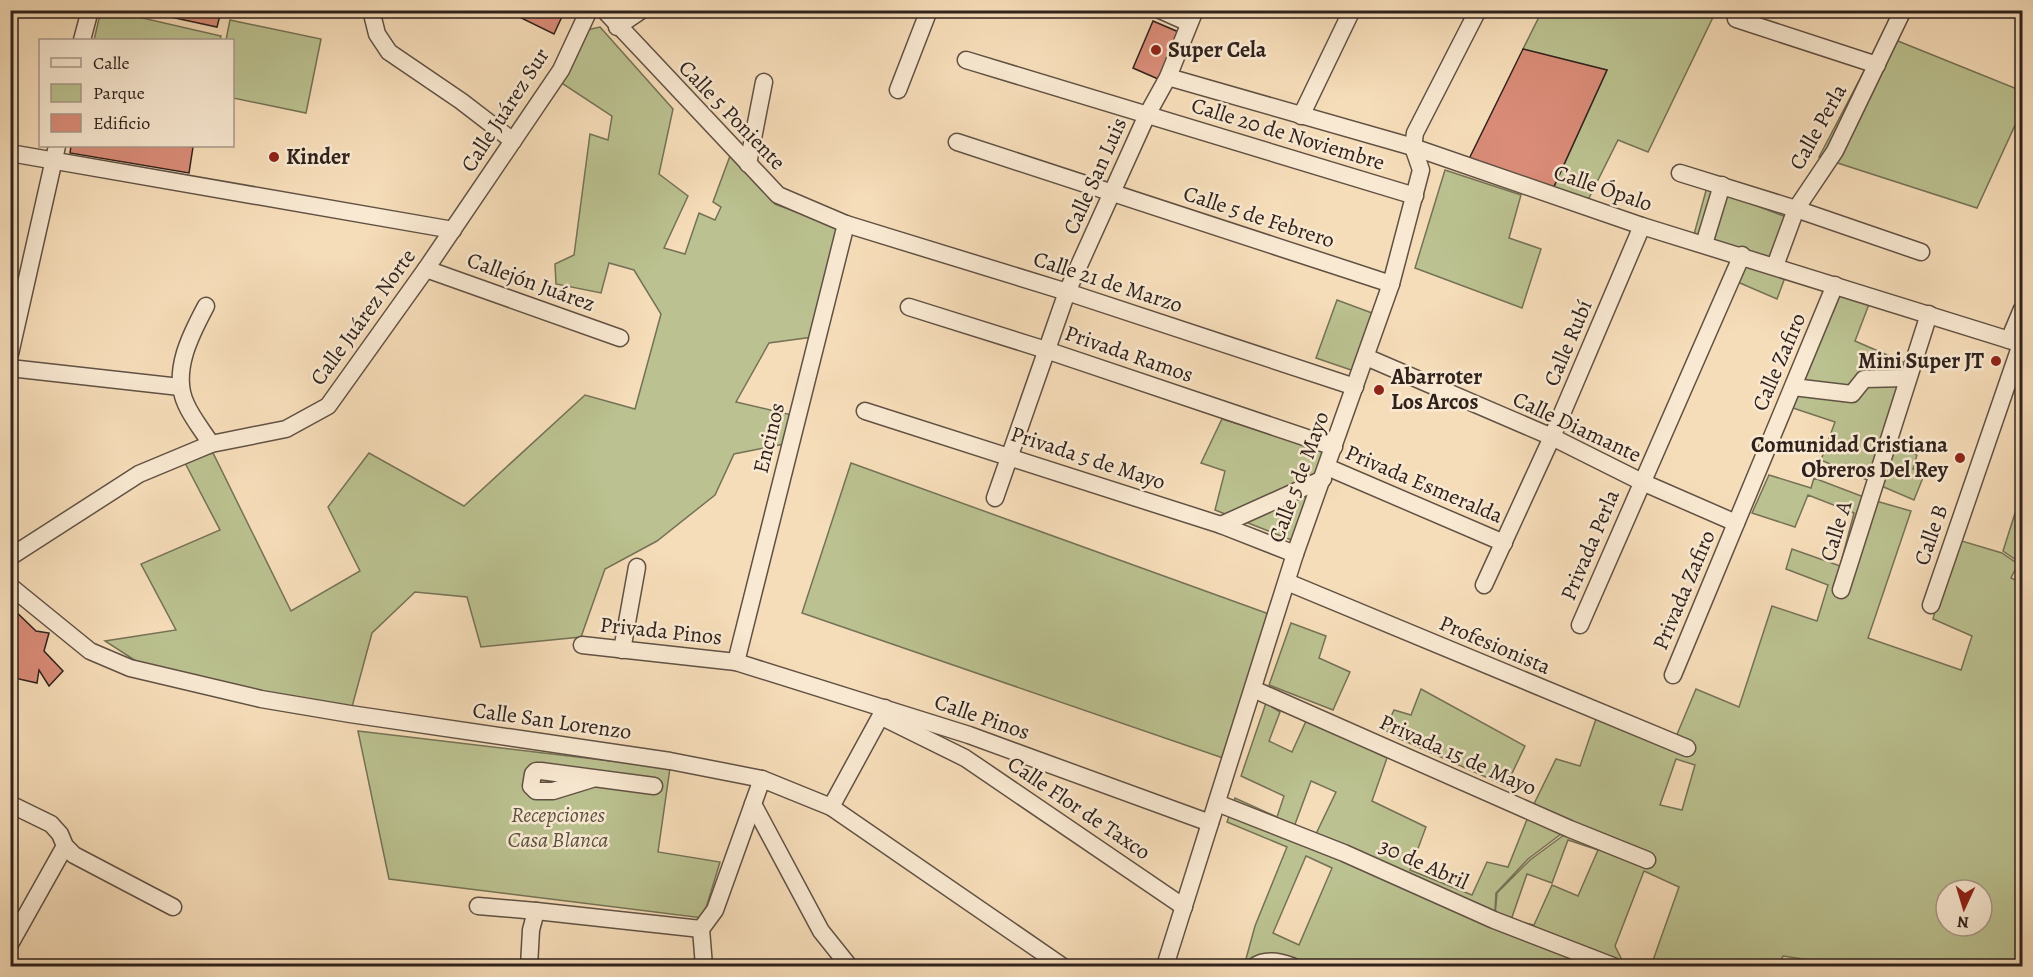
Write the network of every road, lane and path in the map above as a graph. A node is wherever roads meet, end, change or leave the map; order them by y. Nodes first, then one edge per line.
1 (90, 10) edge
2 (371, 10) edge
3 (589, 10) edge
4 (604, 10) edge
5 (642, 10) edge
6 (929, 10) edge
7 (1160, 10) edge
8 (1352, 10) edge
9 (1478, 10) edge
10 (1903, 10) edge
11 (1192, 17) edge
12 (1736, 19) dead end
13 (617, 27) junction
14 (82, 39) edge
15 (966, 60) dead end
16 (1877, 65) junction
17 (1168, 77) junction
18 (764, 82) dead end
19 (898, 90) dead end
20 (1147, 116) junction
21 (1301, 116) junction
22 (513, 141) junction
23 (957, 142) dead end
24 (1413, 147) junction
25 (10, 153) edge
26 (56, 153) edge
27 (748, 164) junction
28 (1680, 173) dead end
29 (1722, 186) junction
30 (1112, 192) junction
31 (1415, 196) junction
32 (1796, 209) junction
33 (846, 224) junction
34 (1642, 226) junction
35 (453, 230) junction
36 (1704, 244) junction
37 (1921, 252) dead end
38 (1742, 255) junction
39 (1775, 266) junction
40 (426, 269) junction
41 (1391, 284) junction
42 (1835, 285) junction
43 (1067, 292) junction
44 (206, 306) dead end
45 (909, 308) dead end
46 (2022, 309) edge
47 (1929, 315) junction
48 (620, 338) dead end
49 (2018, 343) edge
50 (1046, 350) junction
51 (10, 354) edge
52 (1366, 357) junction
53 (10, 368) edge
54 (1908, 378) junction
55 (180, 387) junction
56 (1355, 387) junction
57 (1793, 387) junction
58 (866, 411) dead end
59 (1552, 437) junction
60 (211, 444) junction
61 (1334, 447) junction
62 (1011, 456) junction
63 (1325, 473) junction
64 (1642, 482) junction
65 (995, 498) dead end
66 (1736, 523) junction
67 (1221, 525) junction
68 (1504, 543) junction
69 (1295, 554) junction
70 (10, 557) edge
71 (637, 567) dead end
72 (1287, 582) junction
73 (1484, 585) dead end
74 (10, 586) edge
75 (1841, 590) dead end
76 (1931, 605) dead end
77 (1580, 625) dead end
78 (582, 645) dead end
79 (622, 650) junction
80 (736, 662) junction
81 (1672, 675) dead end
82 (1253, 688) junction
83 (884, 713) junction
84 (1687, 748) dead end
85 (617, 753) junction
86 (592, 779) dead end
87 (762, 779) junction
88 (615, 782) junction
89 (654, 786) dead end
90 (1216, 803) junction
91 (10, 804) edge
92 (753, 804) junction
93 (831, 807) junction
94 (1210, 823) junction
95 (65, 846) junction
96 (1647, 860) dead end
97 (478, 906) dead end
98 (1184, 907) junction
99 (173, 908) dead end
100 (536, 911) junction
101 (701, 929) junction
102 (10, 944) edge
103 (529, 966) edge
104 (704, 966) edge
105 (849, 966) edge
106 (1062, 966) edge
107 (1165, 966) edge
108 (1255, 966) edge
109 (1292, 966) edge
110 (1614, 966) edge

1 - 14 street
2 - 22 street
3 - 22 street, Calle Juárez Sur
4 - 13 street, Calle 5 Poniente
5 - 13 street
6 - 19 street
7 - 11 street
8 - 21 street
9 - 24 street
10 - 16 street, Calle Perla
11 - 17 street, Calle San Luis
12 - 16 street
13 - 27 street, Calle 5 Poniente
15 - 20 street, Calle 20 de Noviembre
16 - 32 street, Calle Perla
17 - 20 street, Calle San Luis
17 - 21 street, Calle Ópalo
18 - 27 street
20 - 30 street, Calle San Luis
20 - 31 street, Calle 20 de Noviembre
21 - 24 street, Calle Ópalo
22 - 35 street, Calle Juárez Sur
23 - 30 street, Calle 5 de Febrero
24 - 31 street, Calle 5 de Mayo
24 - 34 street, Calle Ópalo
25 - 26 street
26 - 35 street
26 - 51 street
27 - 33 street, Calle 5 Poniente
28 - 29 street
29 - 32 street
29 - 36 street
30 - 41 street, Calle 5 de Febrero
30 - 43 street, Calle San Luis
31 - 41 street, Calle 5 de Mayo
32 - 37 street
32 - 39 street, Calle Perla
33 - 43 street, Calle 21 de Marzo
33 - 80 street, Encinos
34 - 36 street, Calle Ópalo
34 - 59 street, Calle Rubí
35 - 40 street, Calle Juárez Norte
36 - 38 street, Calle Ópalo
38 - 39 street, Calle Ópalo
38 - 64 street
39 - 42 street, Calle Ópalo
40 - 48 street, Callejón Juárez
40 - 60 street, Calle Juárez Norte
41 - 52 street, Calle 5 de Mayo
42 - 47 street, Calle Ópalo
42 - 57 street, Calle Zafiro
43 - 50 street, Calle San Luis
43 - 56 street, Calle 21 de Marzo
44 - 55 street
45 - 50 street, Privada Ramos
46 - 49 street, Calle B
47 - 49 street, Calle Ópalo
47 - 54 street, Calle A
49 - 76 street, Calle B
50 - 61 street, Privada Ramos
50 - 62 street, Calle San Luis
52 - 56 street, Calle 5 de Mayo
52 - 59 street, Calle Diamante
53 - 55 street
54 - 57 street
54 - 75 street, Calle A
55 - 60 street
56 - 61 street, Calle 5 de Mayo
57 - 66 street, Calle Zafiro
58 - 62 street, Privada 5 de Mayo
59 - 64 street, Calle Diamante
59 - 68 street, Calle Rubí
60 - 70 street, Calle Juárez Norte
61 - 63 street, Calle 5 de Mayo
62 - 65 street, Calle San Luis
62 - 67 street, Privada 5 de Mayo
63 - 67 street
63 - 68 street, Privada Esmeralda
63 - 69 street, Calle 5 de Mayo
64 - 66 street, Calle Diamante
64 - 77 street, Privada Perla
66 - 81 street, Privada Zafiro
67 - 69 street, Privada 5 de Mayo
68 - 73 street, Calle Rubí
69 - 72 street, Calle 5 de Mayo
71 - 79 street
72 - 82 street, Calle 5 de Mayo
72 - 84 street, Profesionista
74 - 85 street, Calle San Lorenzo
78 - 79 street, Privada Pinos
79 - 80 street, Privada Pinos
80 - 83 street, Calle Pinos
82 - 90 street, Calle 5 de Mayo
82 - 96 street, Privada 15 de Mayo
83 - 93 street
83 - 94 street, Calle Pinos
83 - 98 street, Calle Flor de Taxco
85 - 87 street, Calle San Lorenzo
85 - 88 street
86 - 88 street
87 - 92 street
87 - 93 street, Calle San Lorenzo
88 - 89 street
90 - 94 street, Calle 5 de Mayo
90 - 110 street, 30 de Abril
91 - 95 street
92 - 101 street
92 - 105 street
93 - 106 street, Calle San Lorenzo
94 - 98 street, Calle 5 de Mayo
95 - 99 street
95 - 102 street
97 - 100 street
98 - 107 street, Calle 5 de Mayo
100 - 101 street
100 - 103 street
101 - 104 street
108 - 109 street

